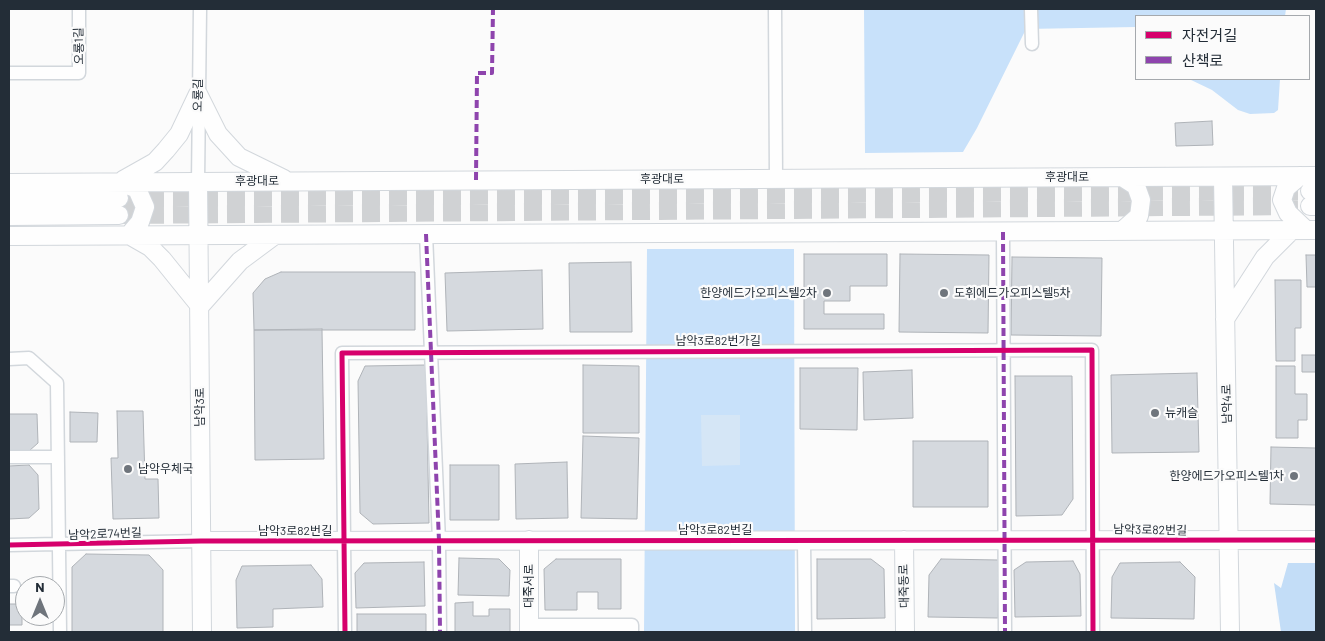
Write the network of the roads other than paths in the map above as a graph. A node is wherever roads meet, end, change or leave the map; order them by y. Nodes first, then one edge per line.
1 (79, 9) edge
2 (200, 9) edge
3 (775, 9) edge
4 (1031, 9) edge
5 (1032, 44) dead end
6 (9, 73) edge
7 (198, 94) junction
8 (1122, 177) junction
9 (1223, 177) junction
10 (776, 179) junction
11 (289, 181) junction
12 (198, 182) junction
13 (9, 183) edge
14 (1311, 191) edge
15 (120, 198) junction
16 (9, 199) edge
17 (9, 216) edge
18 (1304, 230) edge
19 (1122, 231) junction
20 (1224, 231) junction
21 (1002, 232) junction
22 (426, 234) junction
23 (129, 235) junction
24 (200, 235) junction
25 (275, 235) junction
26 (9, 236) edge
27 (200, 306) junction
28 (1225, 319) junction
29 (1002, 350) junction
30 (432, 352) junction
31 (9, 358) edge
32 (9, 457) edge
33 (58, 457) junction
34 (1004, 539) junction
35 (1093, 539) junction
36 (529, 540) junction
37 (804, 540) junction
38 (904, 540) junction
39 (1316, 540) edge
40 (201, 541) junction
41 (344, 541) junction
42 (439, 541) junction
43 (1229, 542) junction
44 (9, 545) edge
45 (59, 545) junction
46 (529, 629) edge
47 (60, 632) edge
48 (202, 632) edge
49 (345, 632) edge
50 (440, 632) edge
51 (632, 632) edge
52 (806, 632) edge
53 (905, 632) edge
54 (1005, 632) edge
55 (1094, 632) edge
56 (1230, 632) edge

1 - 6 street, 오룡1길
2 - 7 street, 오룡길
3 - 10 street
4 - 5 street
7 - 11 street
7 - 12 street, 오룡길
7 - 15 street
8 - 9 street, 후광대로
8 - 10 street, 후광대로
8 - 19 street
9 - 14 street, 후광대로
9 - 20 street, 남악4로
10 - 11 street, 후광대로
11 - 12 street, 후광대로
12 - 15 street, 후광대로
12 - 24 street, 남악3로
13 - 15 street, 후광대로
14 - 18 street
15 - 16 street, 후광대로
15 - 17 street, 후광대로
15 - 23 street
18 - 20 street
18 - 28 street
19 - 20 street
19 - 21 street
20 - 28 street, 남악4로
21 - 22 street
21 - 29 street
22 - 25 street
22 - 30 street
23 - 24 street
23 - 26 street
23 - 27 street
24 - 25 street
24 - 27 street, 남악3로
25 - 27 street
27 - 40 street, 남악3로
28 - 43 street, 남악4로
29 - 30 street, 남악3로82번가길
29 - 34 street
29 - 35 street, 남악3로82번가길
30 - 41 street, 남악3로82번가길
30 - 42 street
31 - 33 street
32 - 33 street
33 - 45 street
34 - 35 street, 남악3로82번길
34 - 38 street, 남악3로82번길
34 - 54 street
35 - 43 street, 남악3로82번길
35 - 55 street
36 - 37 street, 남악3로82번길
36 - 42 street, 남악3로82번길
36 - 46 street, 대죽서로
37 - 38 street, 남악3로82번길
37 - 52 street
38 - 53 street, 대죽동로
39 - 43 street, 남악3로82번길
40 - 41 street, 남악3로82번길
40 - 45 street, 남악2로74번길
40 - 48 street, 남악3로
41 - 42 street, 남악3로82번길
41 - 49 street
42 - 50 street
43 - 56 street, 남악4로
44 - 45 street, 남악2로74번길
45 - 47 street
46 - 51 street

